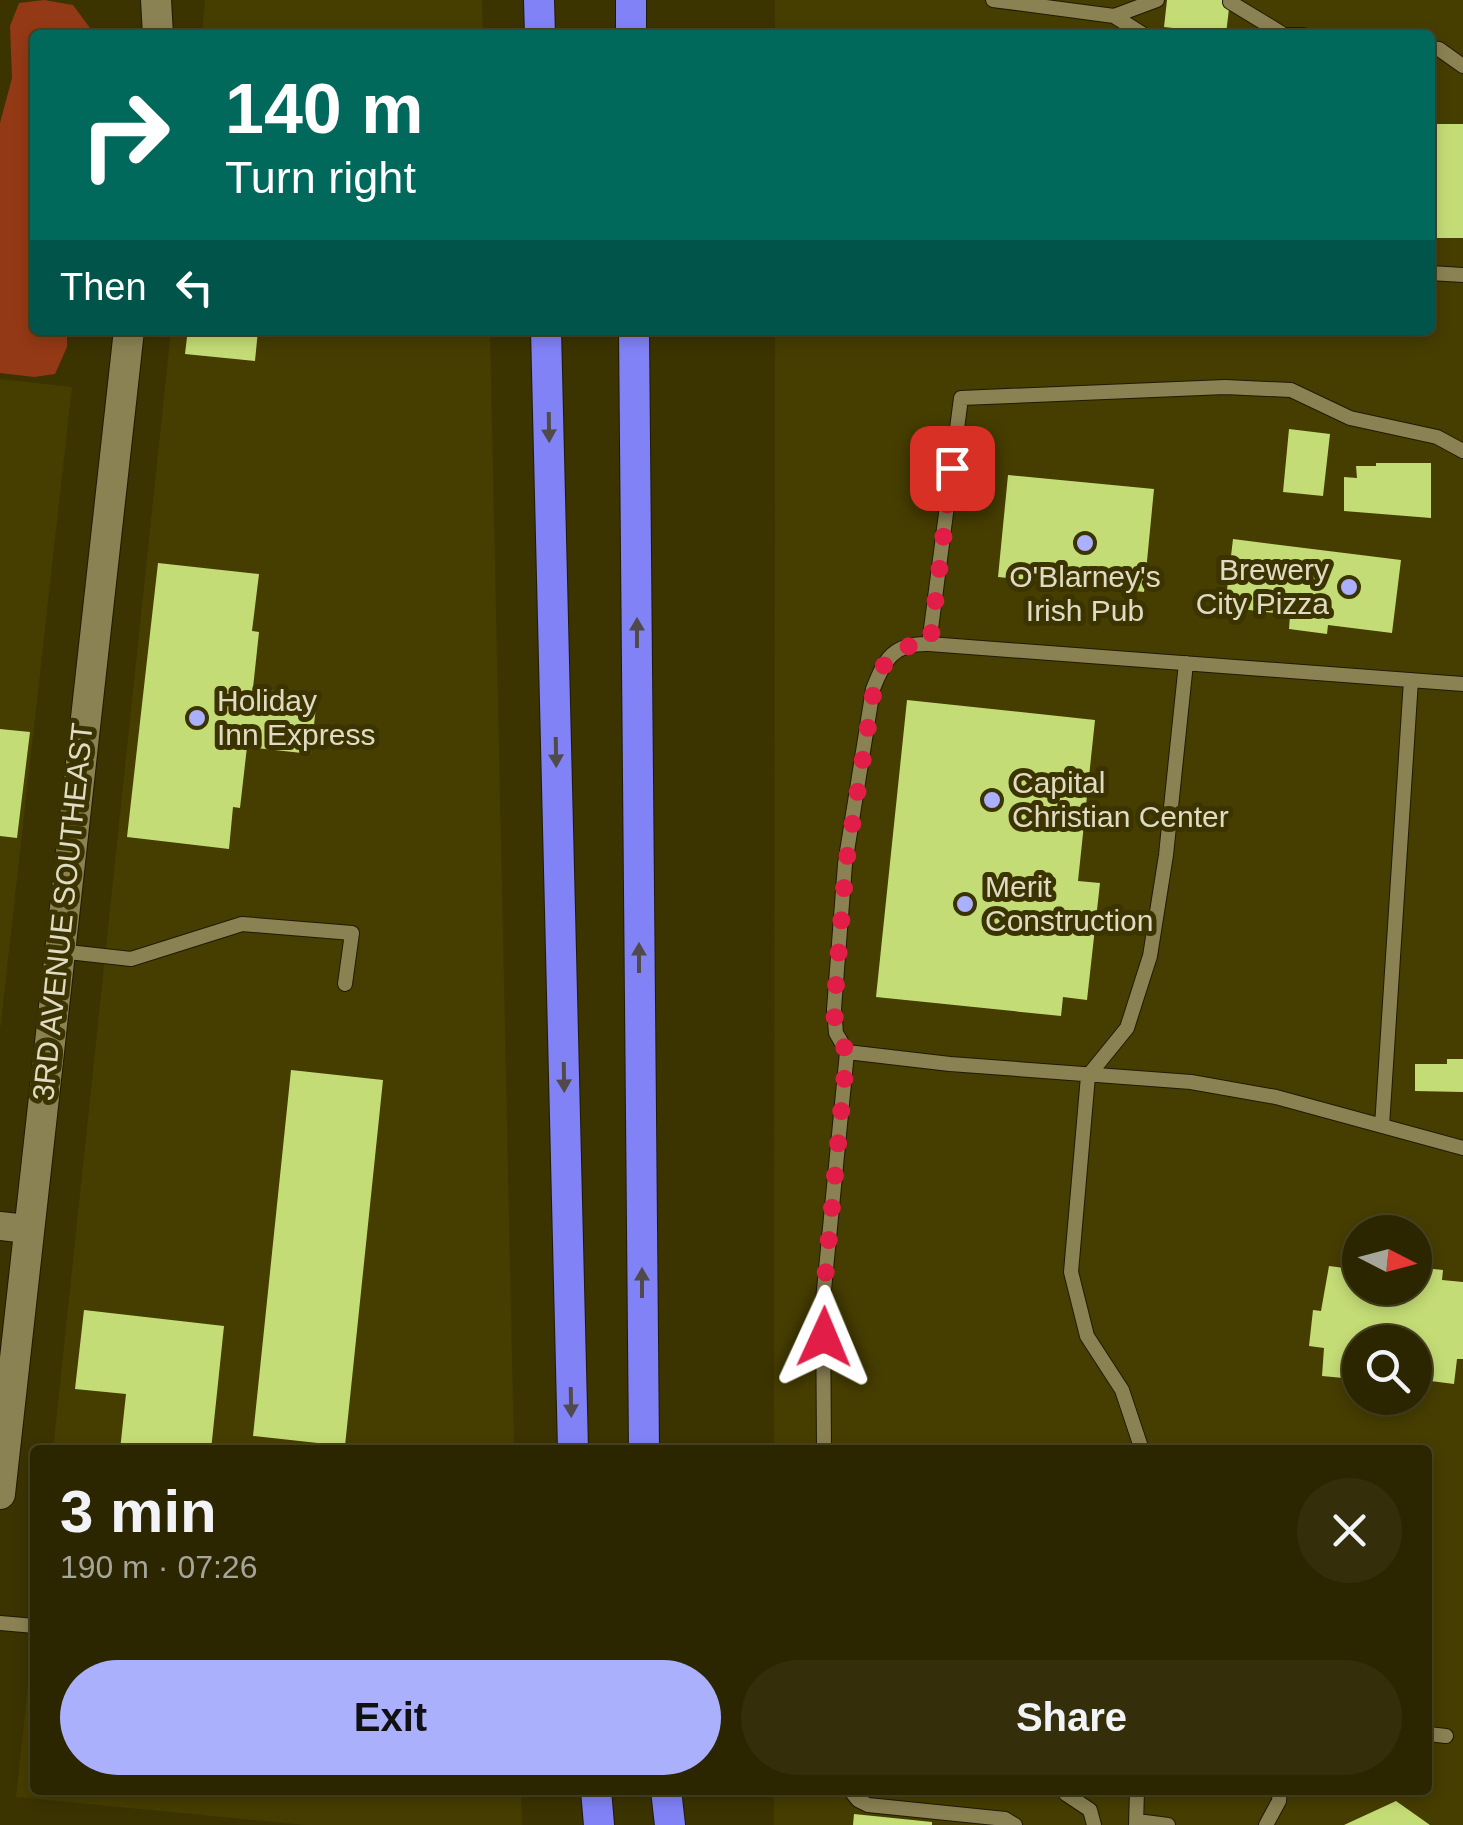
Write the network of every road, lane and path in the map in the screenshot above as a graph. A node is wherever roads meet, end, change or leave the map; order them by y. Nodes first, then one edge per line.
1 (156, 0) edge
2 (539, 0) edge
3 (631, 0) edge
4 (992, 0) edge
5 (1157, 0) edge
6 (1230, 2) edge
7 (1114, 16) junction
8 (158, 30) edge
9 (540, 30) edge
10 (631, 30) edge
11 (1136, 30) edge
12 (1271, 30) edge
13 (1435, 49) edge
14 (1463, 66) edge
15 (1435, 273) edge
16 (1463, 275) edge
17 (128, 335) edge
18 (546, 335) edge
19 (634, 335) edge
20 (1463, 451) edge
21 (930, 644) junction
22 (1186, 663) junction
23 (1411, 680) junction
24 (1463, 684) edge
25 (58, 950) junction
26 (345, 984) dead end
27 (847, 1052) junction
28 (1088, 1076) junction
29 (1382, 1126) junction
30 (1463, 1148) edge
31 (14, 1227) edge
32 (572, 1445) edge
33 (644, 1445) edge
34 (824, 1445) edge
35 (1140, 1445) edge
36 (0, 1494) edge
37 (0, 1623) edge
38 (30, 1626) edge
39 (1432, 1734) edge
40 (1446, 1736) dead end
41 (596, 1795) edge
42 (667, 1795) edge
43 (854, 1795) edge
44 (1068, 1795) edge
45 (1138, 1795) edge
46 (1280, 1795) edge
47 (1136, 1823) edge
48 (599, 1825) edge
49 (670, 1825) edge
50 (1014, 1825) edge
51 (1094, 1825) edge
52 (1168, 1825) edge
53 (1266, 1825) edge

1 - 8 street
2 - 9 highway
3 - 10 highway
4 - 7 lane
5 - 7 lane
6 - 12 lane
7 - 11 lane
13 - 14 lane
15 - 16 lane
17 - 25 street, 3RD AVENUE SOUTHEAST
18 -> 32 highway
33 -> 19 highway
20 - 21 lane
21 - 22 lane
21 - 27 lane
22 - 23 lane
22 - 28 lane
23 - 24 lane
23 - 29 lane
25 - 26 lane
25 - 31 street, 3RD AVENUE SOUTHEAST
27 - 28 lane
27 - 34 lane
28 - 29 lane
28 - 35 lane
29 - 30 lane
31 - 36 street, 3RD AVENUE SOUTHEAST
37 - 38 lane
39 - 40 lane
41 - 48 highway
42 - 49 highway
43 - 50 lane
44 - 51 lane
45 - 47 lane
46 - 53 lane
47 - 52 lane

